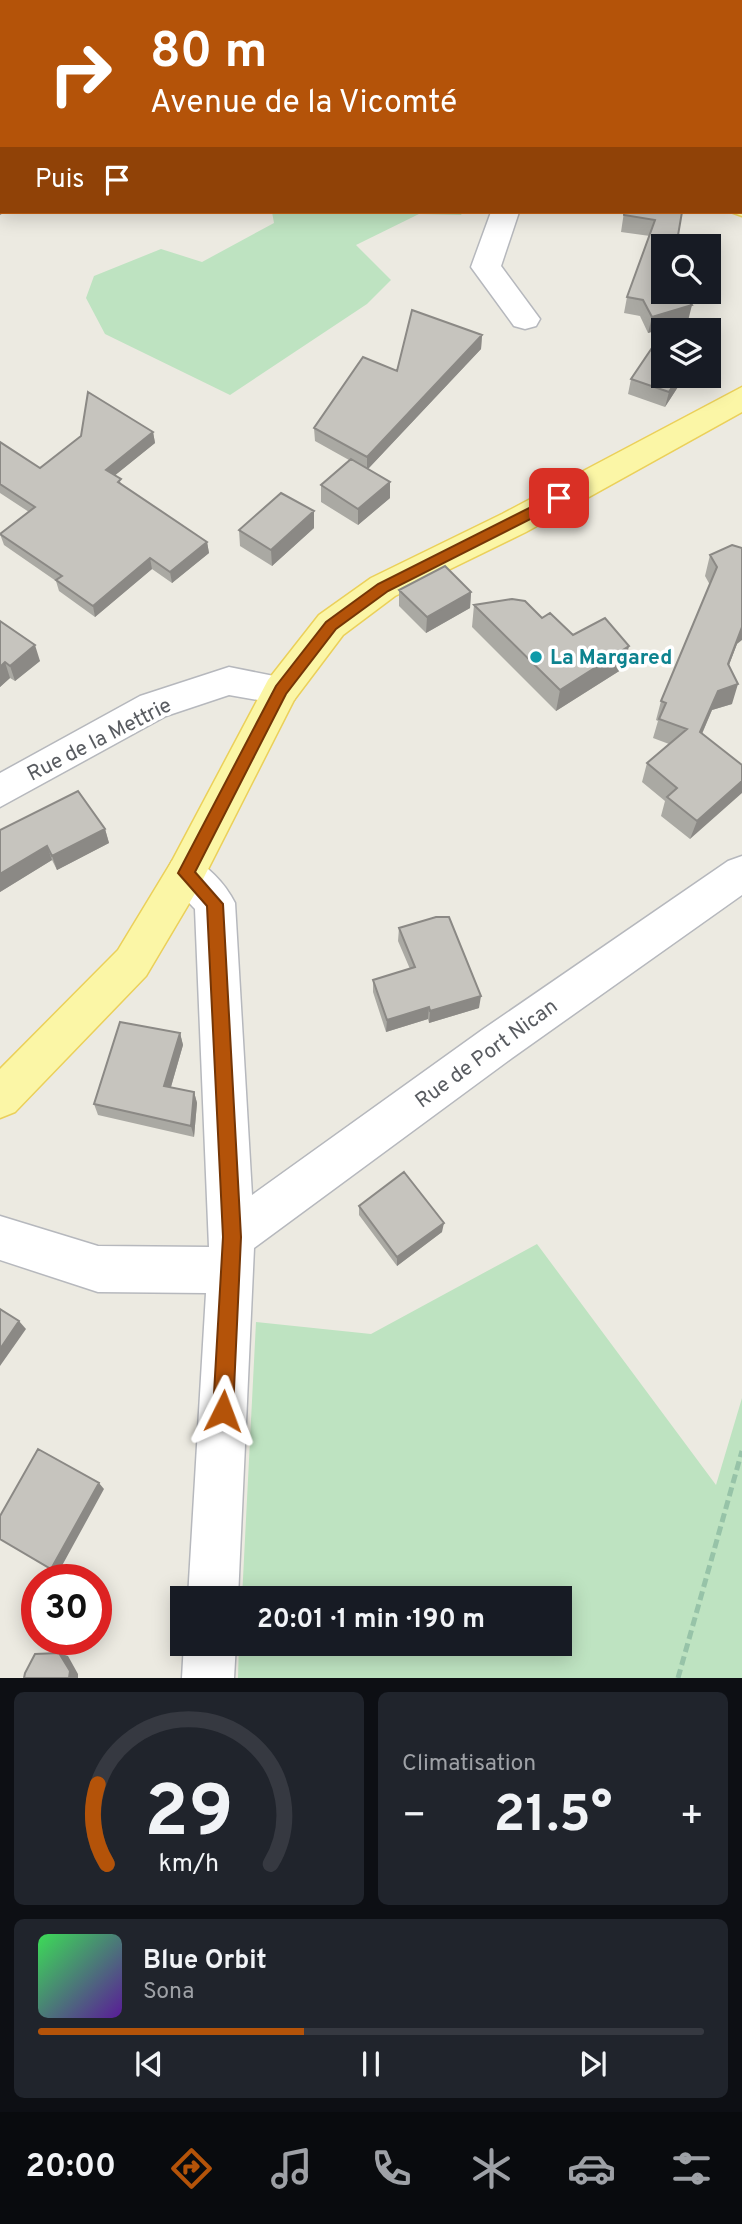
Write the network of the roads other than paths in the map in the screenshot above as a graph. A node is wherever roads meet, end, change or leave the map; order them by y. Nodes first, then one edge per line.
1 (504, 214) edge
2 (525, 319) dead end
3 (742, 398) edge
4 (281, 690) junction
5 (0, 791) edge
6 (186, 873) junction
7 (742, 873) edge
8 (0, 1098) edge
9 (0, 1238) edge
10 (231, 1253) junction
11 (214, 1586) edge
12 (209, 1656) edge
13 (208, 1678) edge

1 - 2 street
3 - 4 main road
4 - 5 street, Rue de la Mettrie
4 - 6 main road
6 - 8 main road
6 - 10 street
7 - 10 street, Rue de Port Nican
9 - 10 street
10 - 11 street
12 - 13 street

